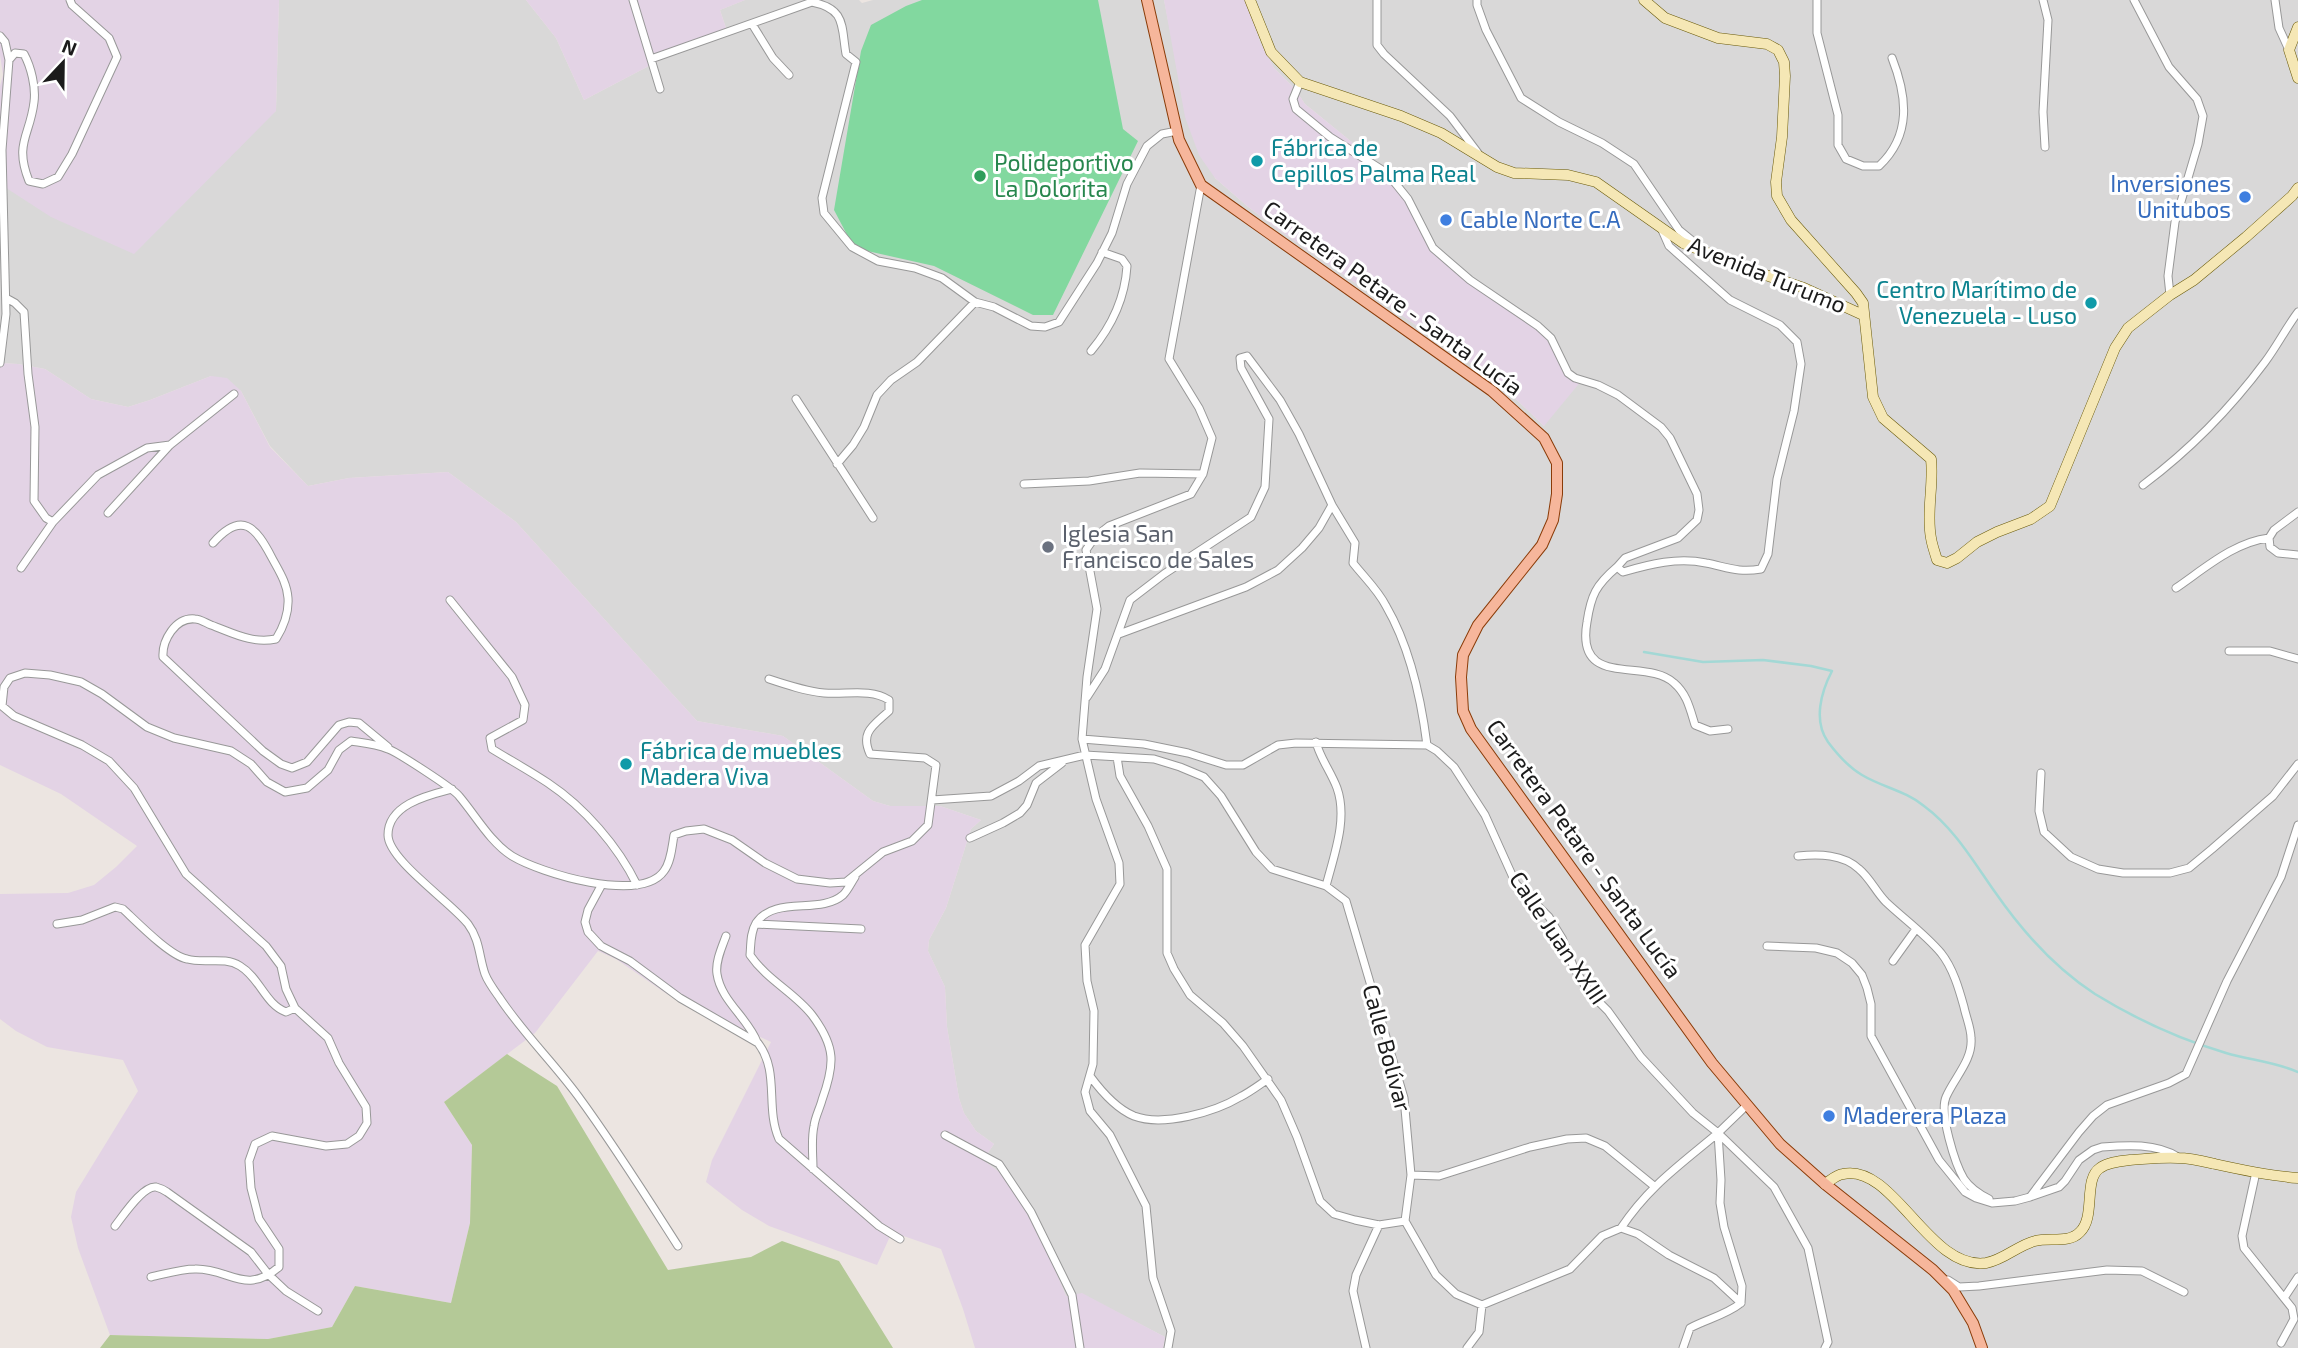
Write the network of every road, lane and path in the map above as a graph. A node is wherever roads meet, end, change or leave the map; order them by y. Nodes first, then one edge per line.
1 (70, 0) edge
2 (633, 0) edge
3 (1147, 0) edge
4 (1250, 0) edge
5 (1377, 0) edge
6 (1477, 0) edge
7 (1644, 0) edge
8 (1816, 0) edge
9 (2043, 0) edge
10 (2134, 0) edge
11 (2276, 0) edge
12 (752, 24) junction
13 (2298, 27) edge
14 (0, 36) edge
15 (2289, 50) junction
16 (1892, 58) dead end
17 (651, 59) junction
18 (9, 60) junction
19 (789, 75) dead end
20 (2298, 78) edge
21 (1300, 82) junction
22 (660, 89) dead end
23 (1177, 131) junction
24 (2045, 147) dead end
25 (1480, 156) junction
26 (1201, 185) junction
27 (2298, 188) edge
28 (1660, 226) junction
29 (1102, 252) junction
30 (1709, 255) junction
31 (2169, 295) junction
32 (6, 298) junction
33 (975, 302) junction
34 (2298, 312) edge
35 (1864, 315) junction
36 (1091, 351) dead end
37 (0, 363) edge
38 (233, 394) dead end
39 (796, 399) dead end
40 (170, 445) junction
41 (837, 464) junction
42 (1203, 474) junction
43 (1024, 484) dead end
44 (2143, 485) dead end
45 (1332, 505) junction
46 (2298, 512) edge
47 (107, 513) dead end
48 (873, 518) dead end
49 (53, 522) junction
50 (2269, 538) junction
51 (214, 543) dead end
52 (2298, 555) edge
53 (1617, 567) junction
54 (21, 568) dead end
55 (2176, 589) dead end
56 (450, 600) dead end
57 (1119, 634) junction
58 (2229, 651) dead end
59 (2298, 659) edge
60 (769, 679) dead end
61 (2, 685) edge
62 (1085, 700) junction
63 (1728, 729) dead end
64 (1082, 739) junction
65 (1316, 742) junction
66 (1427, 745) junction
67 (391, 750) junction
68 (1085, 755) junction
69 (1117, 757) junction
70 (1065, 760) junction
71 (2298, 764) edge
72 (2041, 773) dead end
73 (452, 789) junction
74 (932, 800) junction
75 (2298, 825) edge
76 (970, 838) dead end
77 (1798, 856) dead end
78 (857, 873) junction
79 (637, 885) junction
80 (601, 886) junction
81 (1326, 886) junction
82 (57, 924) dead end
83 (756, 924) junction
84 (861, 929) dead end
85 (1916, 929) junction
86 (726, 936) dead end
87 (1768, 946) dead end
88 (1893, 961) dead end
89 (295, 1008) junction
90 (758, 1043) junction
91 (1090, 1076) junction
92 (1268, 1079) junction
93 (1747, 1105) junction
94 (1718, 1133) junction
95 (945, 1135) dead end
96 (2178, 1158) junction
97 (813, 1169) junction
98 (2256, 1172) junction
99 (1411, 1175) junction
100 (2298, 1178) edge
101 (1825, 1184) junction
102 (1654, 1186) junction
103 (2030, 1197) junction
104 (1999, 1204) junction
105 (1405, 1221) junction
106 (1379, 1225) junction
107 (115, 1226) dead end
108 (1621, 1228) junction
109 (900, 1239) dead end
110 (678, 1246) dead end
111 (1933, 1270) junction
112 (268, 1274) junction
113 (152, 1277) dead end
114 (2298, 1277) edge
115 (2184, 1292) dead end
116 (2284, 1298) junction
117 (1741, 1303) junction
118 (1482, 1305) junction
119 (318, 1311) dead end
120 (2281, 1343) dead end
121 (1080, 1348) edge
122 (1168, 1348) edge
123 (1366, 1348) edge
124 (1467, 1348) edge
125 (1683, 1348) edge
126 (1825, 1348) edge
127 (1982, 1348) edge

1 - 18 street
2 - 17 street
3 - 23 main road, Carretera Petare - Santa Lucía
4 - 21 street, Avenida Turumo
5 - 25 street
6 - 30 street
7 - 35 street
8 - 16 street
9 - 24 street
10 - 31 street
11 - 15 street
12 - 17 street
12 - 19 street
12 - 33 street
13 - 15 street
14 - 18 street
15 - 20 street
17 - 22 street
18 - 32 street
21 - 25 street, Avenida Turumo
21 - 53 street
23 - 26 main road, Carretera Petare - Santa Lucía
23 - 29 street
25 - 28 street, Avenida Turumo
26 - 42 street
26 - 93 main road, Carretera Petare - Santa Lucía
27 - 31 street
28 - 30 street, Avenida Turumo
28 - 53 street
29 - 33 street
29 - 36 street
30 - 35 street, Avenida Turumo
31 - 35 street, Avenida Turumo
32 - 37 street
32 - 49 street
33 - 41 street
34 - 44 street
38 - 40 street
39 - 41 street
40 - 47 street
40 - 49 street
41 - 48 street
42 - 43 street
42 - 62 street
45 - 57 street
45 - 57 street
45 - 66 street
46 - 50 street
49 - 54 street
50 - 52 street
50 - 55 street
51 - 67 street
53 - 63 street
56 - 79 street
57 - 62 street
58 - 59 street
60 - 74 street
61 - 67 street
61 - 89 street
62 - 64 street
64 - 65 street
64 - 68 street
65 - 66 street
65 - 81 street
66 - 94 street, Calle Juan XXIII
67 - 73 street
68 - 69 street, Calle Bolívar
68 - 70 street, Calle Bolívar
68 - 91 street
69 - 81 street, Calle Bolívar
69 - 92 street
70 - 74 street, Calle Bolívar
70 - 76 street
71 - 72 street
73 - 80 street
73 - 110 street
74 - 78 street
75 - 103 street
77 - 85 street
78 - 79 street
78 - 83 street
79 - 80 street
80 - 90 street
81 - 99 street, Calle Bolívar
82 - 89 street
83 - 84 street
83 - 97 street
85 - 88 street
85 - 104 street
86 - 90 street
87 - 104 street
89 - 112 street
90 - 97 street
91 - 92 street
91 - 122 street
92 - 106 street
93 - 94 street
93 - 101 main road, Carretera Petare - Santa Lucía
94 - 102 street
94 - 117 street
94 - 126 street, Calle Juan XXIII
95 - 121 street
96 - 98 street
96 - 101 street
96 - 103 street
97 - 109 street
98 - 100 street
98 - 116 street
99 - 102 street
99 - 105 street, Calle Bolívar
101 - 111 main road, Carretera Petare - Santa Lucía
102 - 108 street
103 - 104 street
105 - 106 street
105 - 118 street
106 - 123 street
107 - 112 street
108 - 117 street
108 - 118 street
111 - 115 street
111 - 127 main road, Carretera Petare - Santa Lucía
112 - 113 street
112 - 119 street
114 - 116 street
116 - 120 street
117 - 125 street
118 - 124 street

